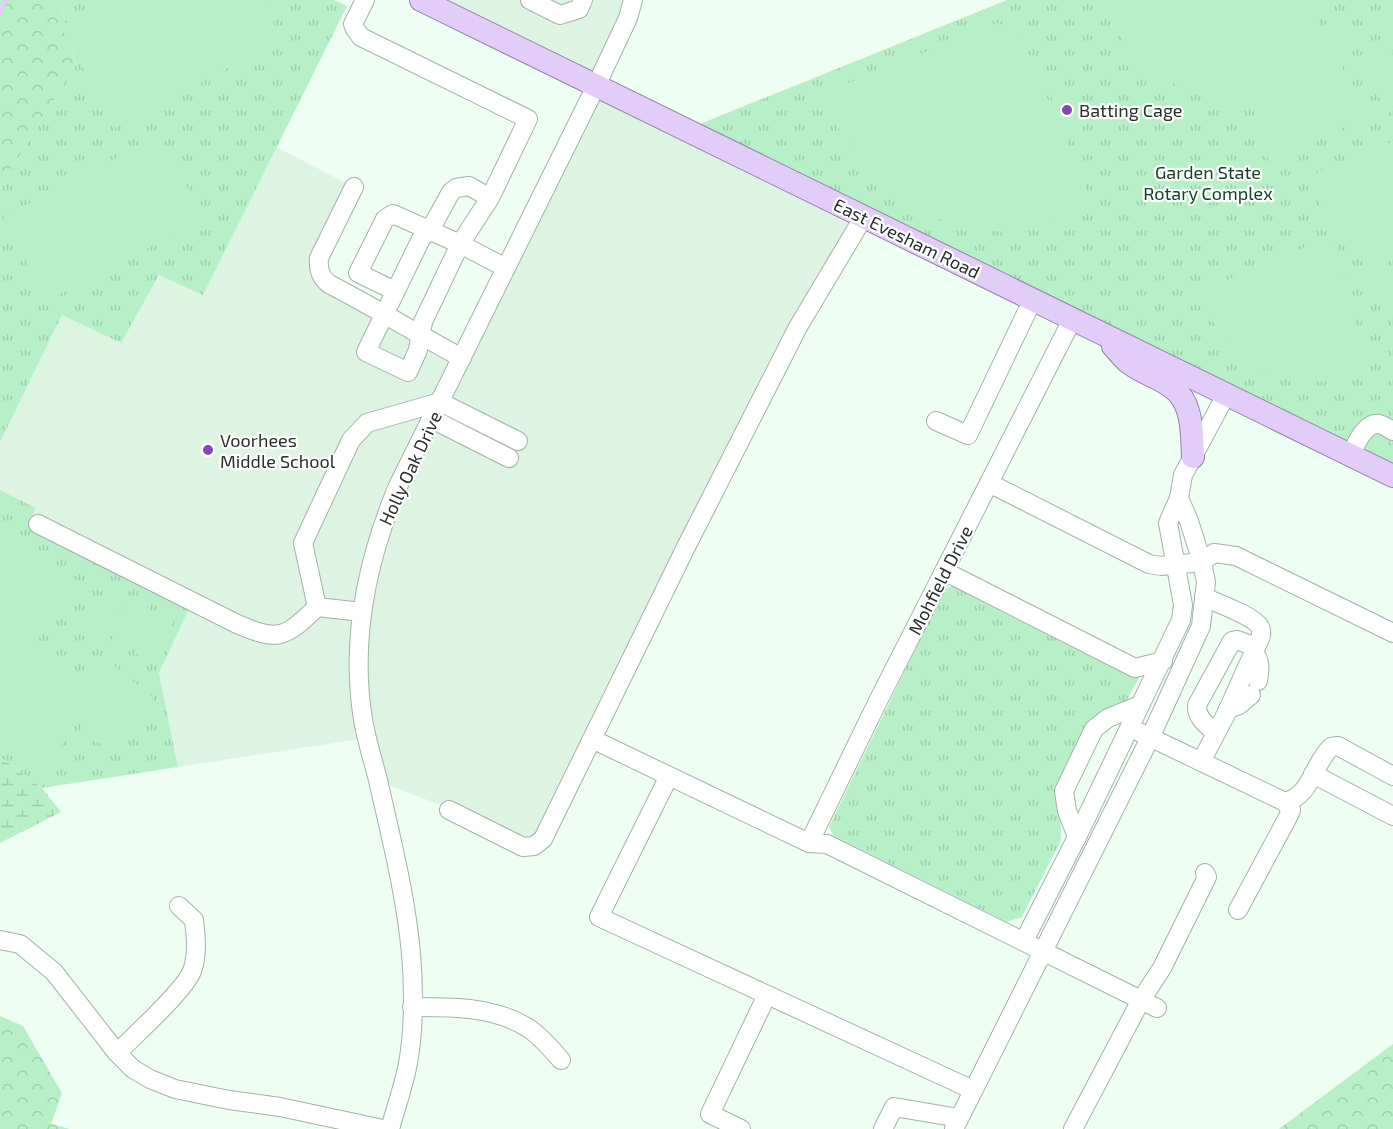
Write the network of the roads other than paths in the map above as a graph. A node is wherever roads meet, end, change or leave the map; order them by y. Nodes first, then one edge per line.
1 (365, 0) edge
2 (530, 0) edge
3 (633, 0) edge
4 (426, 1) edge
5 (584, 3) edge
6 (596, 86) junction
7 (354, 187) dead end
8 (490, 198) junction
9 (863, 218) junction
10 (429, 229) junction
11 (460, 244) junction
12 (506, 268) junction
13 (396, 291) junction
14 (1033, 299) junction
15 (384, 313) junction
16 (1073, 318) junction
17 (1097, 330) junction
18 (420, 336) junction
19 (462, 358) junction
20 (1227, 393) junction
21 (440, 402) junction
22 (432, 419) junction
23 (936, 421) dead end
24 (1393, 431) edge
25 (518, 441) dead end
26 (1351, 455) junction
27 (1193, 457) junction
28 (509, 458) dead end
29 (1393, 476) edge
30 (989, 483) junction
31 (1179, 498) junction
32 (38, 524) dead end
33 (1202, 562) junction
34 (1177, 564) junction
35 (944, 571) junction
36 (1204, 597) junction
37 (317, 607) junction
38 (362, 612) junction
39 (1393, 633) edge
40 (1255, 650) junction
41 (1163, 661) junction
42 (1140, 705) junction
43 (1228, 709) junction
44 (1130, 727) junction
45 (1216, 733) junction
46 (1150, 738) junction
47 (592, 739) junction
48 (1201, 762) junction
49 (1313, 774) junction
50 (669, 776) junction
51 (1393, 776) edge
52 (1286, 802) junction
53 (449, 810) dead end
54 (1393, 816) edge
55 (1076, 838) junction
56 (809, 843) junction
57 (1094, 849) junction
58 (1205, 873) dead end
59 (179, 906) dead end
60 (1238, 910) dead end
61 (0, 940) edge
62 (1024, 940) junction
63 (1043, 950) junction
64 (767, 995) junction
65 (1149, 1004) junction
66 (411, 1007) junction
67 (117, 1053) junction
68 (561, 1060) dead end
69 (973, 1090) junction
70 (956, 1123) edge
71 (383, 1129) edge
72 (390, 1129) edge
73 (741, 1129) edge
74 (883, 1129) edge
75 (1073, 1129) edge

1 - 8 street
2 - 5 street
3 - 6 street, Holly Oak Drive
4 - 6 main road, East Evesham Road
6 - 9 main road, East Evesham Road
6 - 12 street, Holly Oak Drive
7 - 15 street
8 - 10 street
8 - 11 street
9 - 14 main road, East Evesham Road
9 - 47 street
10 - 11 street
10 - 13 street
10 - 13 street
11 - 12 street
11 - 18 street
12 - 19 street, Holly Oak Drive
13 - 15 street
14 - 16 main road, East Evesham Road
14 - 23 street
15 - 18 street
15 - 18 street
16 - 17 main road, East Evesham Road
16 - 30 street, Mohfield Drive
17 - 20 main road, East Evesham Road
17 - 27 main road
18 - 19 street
19 - 21 street, Holly Oak Drive
20 - 26 main road, East Evesham Road
20 - 27 street
21 - 22 street, Holly Oak Drive
21 - 25 street
21 - 37 street
22 - 28 street
22 - 38 street, Holly Oak Drive
24 - 26 street
26 - 29 main road, East Evesham Road
27 - 31 street
30 - 34 street
30 - 35 street, Mohfield Drive
31 - 33 street
31 - 34 street
32 - 37 street
33 - 34 street
33 - 36 street
33 - 39 street
34 - 41 street
35 - 41 street
35 - 56 street, Mohfield Drive
36 - 40 street
36 - 46 street
37 - 38 street
38 - 66 street, Holly Oak Drive
40 - 43 street
40 - 43 street
40 - 45 street
41 - 42 street
42 - 44 street
42 - 55 street
43 - 45 street
44 - 46 street
44 - 55 street
45 - 48 street
46 - 48 street
46 - 57 street
47 - 50 street
47 - 53 street
48 - 52 street
49 - 51 street
49 - 52 street
49 - 54 street
50 - 56 street
50 - 64 street
52 - 60 street
55 - 57 street
55 - 62 street
56 - 62 street
57 - 63 street
58 - 65 street
59 - 67 street
61 - 67 street
62 - 63 street
63 - 65 street
63 - 69 street
64 - 69 street
64 - 73 street
65 - 75 street
66 - 68 street
66 - 72 street, Holly Oak Drive
67 - 71 street
69 - 70 street
70 - 74 street

